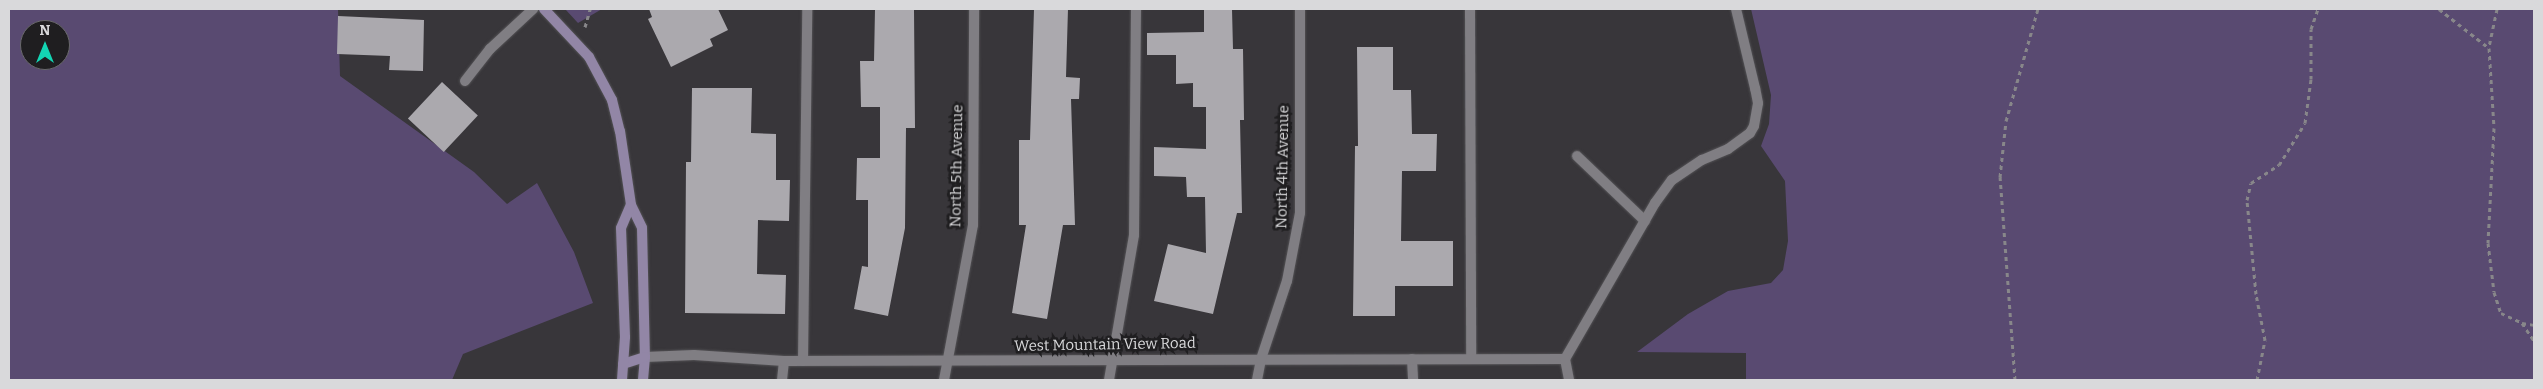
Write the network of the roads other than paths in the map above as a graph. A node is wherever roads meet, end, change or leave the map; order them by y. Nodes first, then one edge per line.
1 (533, 9) edge
2 (544, 9) edge
3 (807, 9) edge
4 (974, 9) edge
5 (1136, 9) edge
6 (1300, 9) edge
7 (1470, 9) edge
8 (1736, 9) edge
9 (465, 81) dead end
10 (1577, 156) dead end
11 (631, 205) junction
12 (1645, 221) junction
13 (645, 357) junction
14 (1261, 358) junction
15 (1412, 359) junction
16 (1470, 359) junction
17 (1565, 359) junction
18 (1112, 360) junction
19 (784, 361) junction
20 (803, 361) junction
21 (949, 361) junction
22 (623, 364) junction
23 (622, 380) edge
24 (643, 380) edge
25 (782, 380) edge
26 (944, 380) edge
27 (1109, 380) edge
28 (1257, 380) edge
29 (1413, 380) edge
30 (1569, 380) edge

1 - 9 street
2 - 11 street
3 - 20 street
4 - 21 street, North 5th Avenue
5 - 18 street
6 - 14 street, North 4th Avenue
7 - 16 street
8 - 12 street
10 - 12 street
11 - 13 street
11 - 22 street
12 - 17 street
13 - 19 street, West Mountain View Road
13 - 22 street
13 - 24 street
14 - 15 street, West Mountain View Road
14 - 18 street, West Mountain View Road
14 - 28 street, North 4th Avenue
15 - 16 street, West Mountain View Road
15 - 29 street
16 - 17 street, West Mountain View Road
17 - 30 street
18 - 21 street, West Mountain View Road
18 - 27 street
19 - 20 street, West Mountain View Road
19 - 25 street
20 - 21 street, West Mountain View Road
21 - 26 street, North 5th Avenue
22 - 23 street

